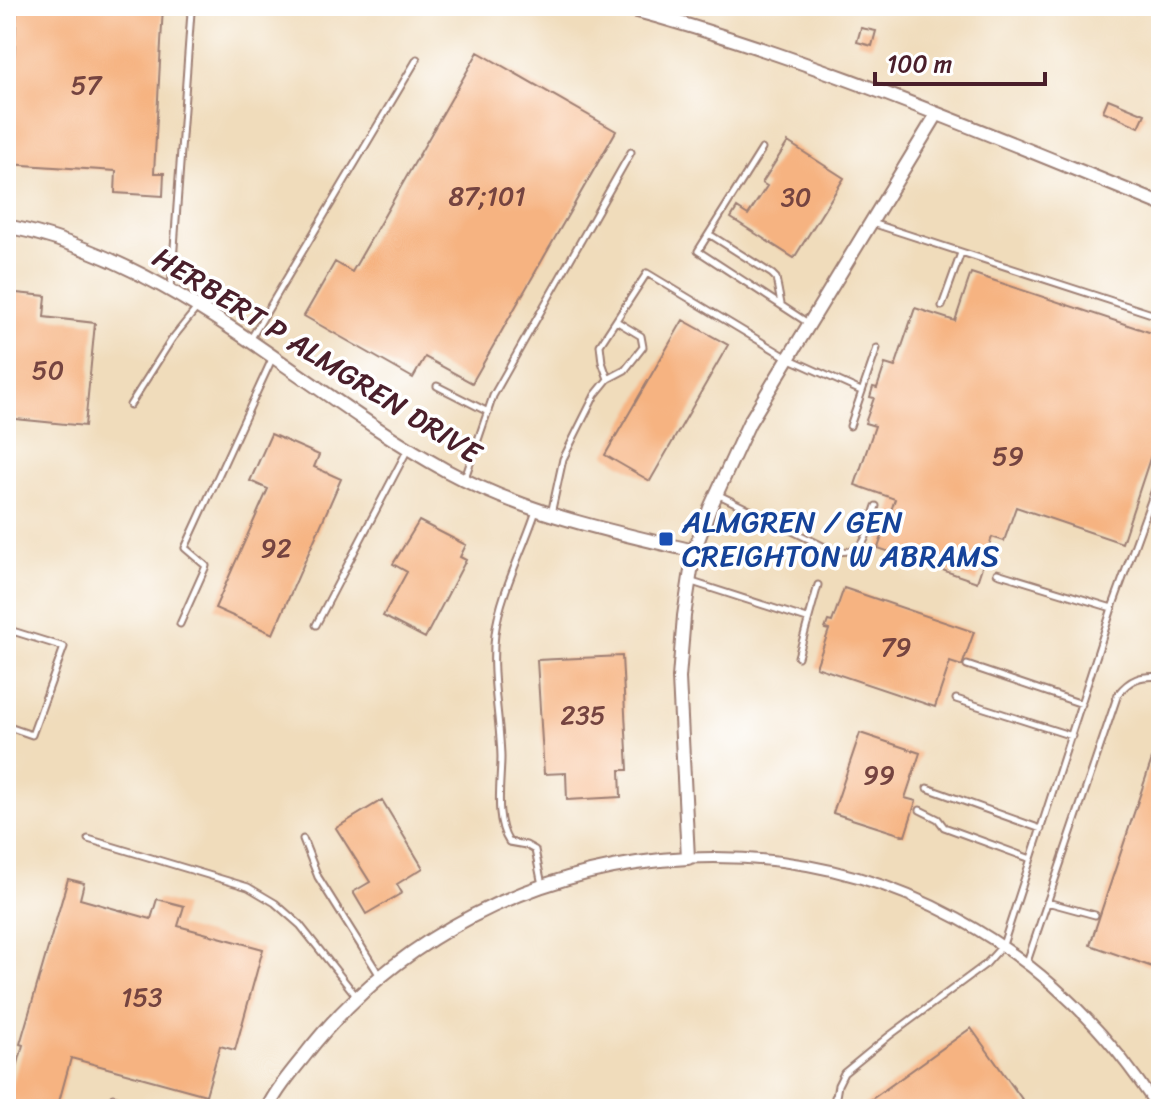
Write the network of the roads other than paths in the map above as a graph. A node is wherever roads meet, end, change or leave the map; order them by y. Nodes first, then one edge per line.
1 (619, 6) edge
2 (191, 12) dead end
3 (417, 59) dead end
4 (937, 114) junction
5 (762, 149) dead end
6 (631, 152) dead end
7 (1161, 204) edge
8 (871, 223) junction
9 (6, 226) edge
10 (709, 234) junction
11 (961, 253) junction
12 (171, 290) junction
13 (781, 306) junction
14 (942, 306) dead end
15 (197, 307) junction
16 (1161, 317) edge
17 (616, 321) junction
18 (809, 324) junction
19 (249, 342) junction
20 (877, 348) dead end
21 (273, 358) junction
22 (788, 358) junction
23 (608, 379) junction
24 (437, 386) dead end
25 (861, 391) junction
26 (130, 405) dead end
27 (488, 412) junction
28 (850, 426) dead end
29 (409, 448) junction
30 (1161, 473) edge
31 (464, 480) junction
32 (716, 493) junction
33 (876, 506) dead end
34 (537, 510) junction
35 (551, 515) junction
36 (694, 551) junction
37 (997, 573) dead end
38 (688, 581) junction
39 (818, 585) dead end
40 (1112, 608) junction
41 (807, 619) junction
42 (180, 624) dead end
43 (316, 625) dead end
44 (6, 629) edge
45 (798, 657) dead end
46 (967, 665) dead end
47 (1161, 677) edge
48 (956, 699) dead end
49 (1082, 704) junction
50 (6, 726) edge
51 (1072, 736) junction
52 (927, 788) dead end
53 (920, 810) dead end
54 (1041, 829) junction
55 (88, 839) dead end
56 (303, 839) dead end
57 (688, 858) junction
58 (1031, 859) junction
59 (542, 885) junction
60 (1047, 902) junction
61 (1095, 915) dead end
62 (1003, 945) junction
63 (1027, 962) junction
64 (380, 976) junction
65 (357, 997) junction
66 (835, 1097) junction
67 (108, 1109) edge
68 (152, 1109) edge
69 (267, 1109) edge
70 (834, 1109) edge
71 (843, 1109) edge
72 (1158, 1109) edge

1 - 4 street
2 - 12 lane
3 - 19 lane
4 - 7 street
4 - 8 street
5 - 10 lane
6 - 27 lane
8 - 11 lane
8 - 18 street
9 - 12 street, HERBERT P ALMGREN DRIVE
10 - 13 lane
10 - 13 lane
11 - 14 lane
11 - 16 lane
12 - 15 street, HERBERT P ALMGREN DRIVE
13 - 18 lane
15 - 19 street, HERBERT P ALMGREN DRIVE
15 - 26 lane
17 - 22 lane
17 - 23 lane
17 - 23 lane
18 - 22 street
19 - 21 street, HERBERT P ALMGREN DRIVE
20 - 25 lane
21 - 29 street, HERBERT P ALMGREN DRIVE
21 - 42 lane
22 - 25 lane
22 - 32 street
23 - 35 lane
24 - 27 lane
25 - 28 lane
27 - 31 lane
29 - 31 street, HERBERT P ALMGREN DRIVE
29 - 43 lane
30 - 40 lane
31 - 34 street, HERBERT P ALMGREN DRIVE
32 - 33 lane
32 - 36 street
34 - 35 street, HERBERT P ALMGREN DRIVE
34 - 59 lane
35 - 36 street, HERBERT P ALMGREN DRIVE
36 - 38 street
37 - 40 lane
38 - 41 lane
38 - 57 street
39 - 41 lane
40 - 49 lane
41 - 45 lane
44 - 50 lane
46 - 49 lane
47 - 60 lane
48 - 51 lane
49 - 51 lane
51 - 54 lane
52 - 54 lane
53 - 58 lane
54 - 58 lane
55 - 65 lane
56 - 64 lane
57 - 59 street
57 - 62 street
58 - 62 lane
59 - 64 street
60 - 61 lane
60 - 63 lane
62 - 63 street
62 - 66 lane
63 - 72 street
64 - 65 street
65 - 69 street
66 - 70 lane
66 - 71 lane
67 - 68 lane

